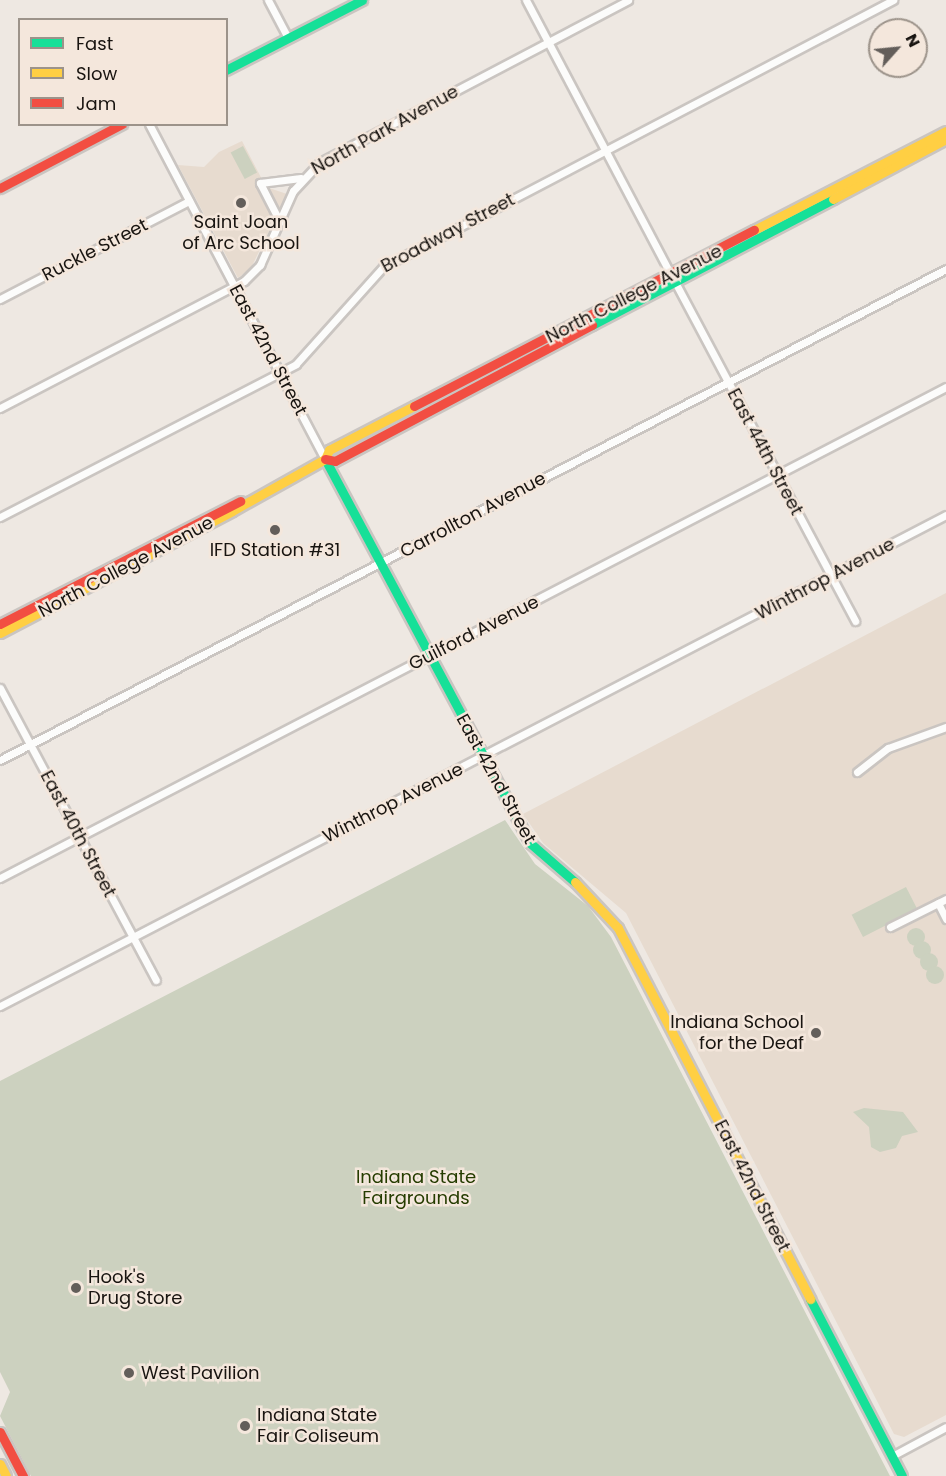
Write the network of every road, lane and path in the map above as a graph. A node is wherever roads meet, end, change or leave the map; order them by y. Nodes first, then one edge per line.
1 (268, 0) edge
2 (362, 0) edge
3 (526, 0) edge
4 (628, 0) edge
5 (893, 0) edge
6 (288, 38) junction
7 (548, 42) junction
8 (228, 69) edge
9 (118, 126) edge
10 (150, 126) edge
11 (946, 130) edge
12 (946, 139) edge
13 (605, 150) junction
14 (302, 178) junction
15 (0, 188) edge
16 (189, 201) junction
17 (280, 222) junction
18 (946, 269) edge
19 (673, 278) junction
20 (234, 287) junction
21 (0, 299) edge
22 (280, 373) junction
23 (728, 382) junction
24 (946, 387) edge
25 (0, 408) edge
26 (325, 459) junction
27 (778, 475) junction
28 (251, 498) junction
29 (946, 515) edge
30 (0, 517) edge
31 (381, 564) junction
32 (831, 575) junction
33 (855, 621) dead end
34 (0, 624) edge
35 (0, 633) edge
36 (430, 656) junction
37 (0, 688) edge
38 (946, 727) edge
39 (30, 745) junction
40 (483, 756) junction
41 (0, 760) edge
42 (857, 772) dead end
43 (80, 837) junction
44 (0, 878) edge
45 (946, 899) edge
46 (938, 903) junction
47 (946, 919) edge
48 (890, 927) dead end
49 (134, 937) junction
50 (156, 980) dead end
51 (0, 1006) edge
52 (946, 1427) edge
53 (0, 1432) edge
54 (892, 1456) junction
55 (0, 1464) edge
56 (6, 1476) edge
57 (23, 1476) edge
58 (902, 1476) edge

1 - 6 street
2 - 6 main road
3 - 7 street, East 44th Street
4 - 7 street, North Park Avenue
5 - 13 street, Broadway Street
6 - 8 main road
7 - 13 street, East 44th Street
7 - 14 street, North Park Avenue
9 - 15 main road
10 - 16 street, East 42nd Street
11 - 19 main road, North College Avenue
12 - 19 main road, North College Avenue
13 - 19 street, East 44th Street
13 - 22 street, Broadway Street
14 - 17 street, North Park Avenue
14 - 17 street
16 - 20 street, East 42nd Street
16 - 21 street, Ruckle Street
17 - 20 street, North Park Avenue
18 - 23 street, Carrollton Avenue
19 - 23 street, East 44th Street
19 - 26 main road, North College Avenue
20 - 22 street, East 42nd Street
20 - 25 street, North Park Avenue
22 - 26 street, East 42nd Street
22 - 30 street, Broadway Street
23 - 27 street, East 44th Street
23 - 31 street, Carrollton Avenue
24 - 27 street, Guilford Avenue
26 - 28 main road, North College Avenue
26 - 31 main road, East 42nd Street
27 - 32 street, East 44th Street
27 - 36 street, Guilford Avenue
28 - 34 main road, North College Avenue
28 - 35 main road, North College Avenue
29 - 32 street, Winthrop Avenue
31 - 36 main road, East 42nd Street
31 - 39 street, Carrollton Avenue
32 - 33 street, East 44th Street
32 - 40 street, Winthrop Avenue
36 - 40 main road, East 42nd Street
36 - 43 street, Guilford Avenue
37 - 39 street, East 40th Street
38 - 42 street
39 - 41 street, Carrollton Avenue
39 - 43 street, East 40th Street
40 - 49 street, Winthrop Avenue
40 - 54 main road, East 42nd Street
43 - 44 street, Guilford Avenue
43 - 49 street, East 40th Street
45 - 46 street
46 - 47 street
46 - 48 street
49 - 50 street, East 40th Street
49 - 51 street, Winthrop Avenue
52 - 54 street
53 - 57 main road
54 - 58 main road, East 42nd Street
55 - 56 main road

